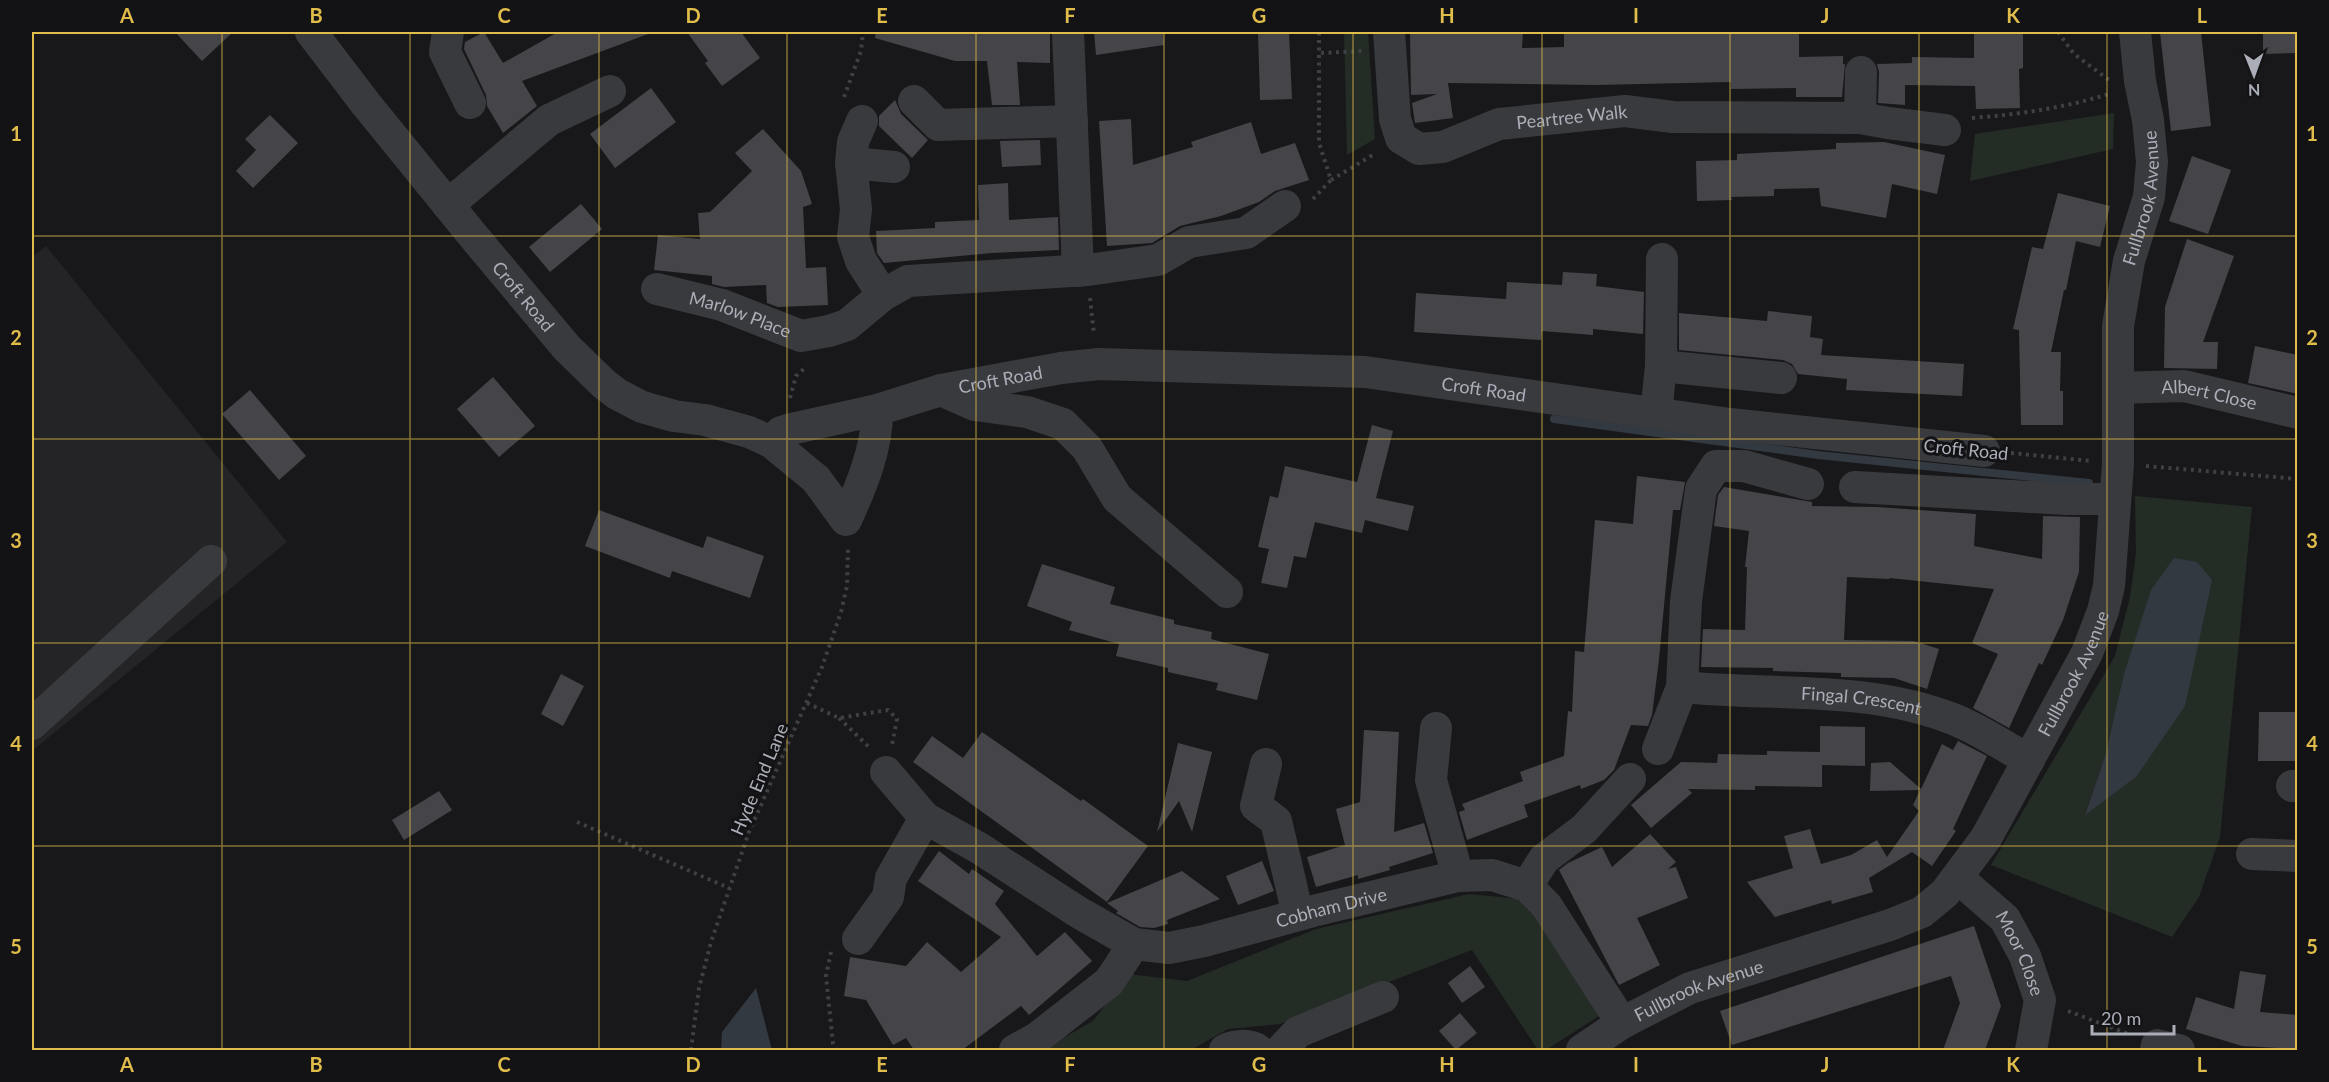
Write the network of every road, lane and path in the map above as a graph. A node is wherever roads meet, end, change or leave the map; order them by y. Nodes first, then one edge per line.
1 (311, 32) edge
2 (448, 32) edge
3 (862, 32) edge
4 (1068, 32) edge
5 (2058, 32) edge
6 (2135, 32) edge
7 (1389, 40) edge
8 (1321, 53) dead end
9 (1861, 72) dead end
10 (2131, 85) junction
11 (610, 91) dead end
12 (914, 101) dead end
13 (470, 103) dead end
14 (1860, 117) junction
15 (862, 121) joint
16 (1072, 121) junction
17 (1945, 130) joint
18 (1401, 138) junction
19 (851, 163) junction
20 (894, 167) dead end
21 (1331, 180) dead end
22 (448, 204) junction
23 (1286, 206) dead end
24 (1662, 259) dead end
25 (1083, 270) junction
26 (657, 289) dead end
27 (883, 295) junction
28 (829, 331) junction
29 (1099, 364) junction
30 (1661, 366) junction
31 (1782, 378) dead end
32 (2118, 388) junction
33 (941, 390) junction
34 (877, 410) junction
35 (2298, 413) edge
36 (1656, 414) junction
37 (781, 435) junction
38 (1984, 451) joint
39 (2094, 461) dead end
40 (2142, 466) dead end
41 (2298, 479) edge
42 (1808, 484) dead end
43 (1855, 487) dead end
44 (2115, 499) junction
45 (846, 520) junction
46 (211, 561) dead end
47 (1227, 592) dead end
48 (1682, 687) junction
49 (806, 703) junction
50 (839, 718) junction
51 (32, 724) edge
52 (1436, 728) dead end
53 (1658, 749) dead end
54 (2029, 760) junction
55 (881, 763) junction
56 (1266, 764) dead end
57 (1630, 779) dead end
58 (924, 818) junction
59 (578, 822) dead end
60 (2253, 854) dead end
61 (2298, 856) edge
62 (1458, 876) junction
63 (1958, 878) junction
64 (1527, 886) junction
65 (729, 888) junction
66 (1298, 915) junction
67 (858, 939) dead end
68 (1134, 944) junction
69 (1383, 997) dead end
70 (2040, 1000) junction
71 (1622, 1023) junction
72 (2164, 1048) edge
73 (691, 1050) edge
74 (1015, 1050) edge
75 (1225, 1050) edge
76 (1258, 1050) edge
77 (1281, 1050) edge
78 (1581, 1050) edge
79 (2031, 1050) edge

1 - 22 street, Croft Road
2 - 13 street
3 - 15 path
4 - 16 street
5 - 10 path
6 - 10 street, Fullbrook Avenue
7 - 8 path
7 - 18 street
9 - 14 street
10 - 17 path
10 - 32 street, Fullbrook Avenue
11 - 22 street
12 - 16 street
14 - 17 street, Peartree Walk
14 - 18 street, Peartree Walk
15 - 19 street
16 - 25 street
18 - 21 path
19 - 20 street
19 - 27 street
22 - 37 street, Croft Road
23 - 25 street, Marlow Place
24 - 30 street
25 - 27 street, Marlow Place
25 - 29 path
26 - 28 street, Marlow Place
27 - 28 street, Marlow Place
28 - 37 path
29 - 33 street, Croft Road
29 - 36 street, Croft Road
30 - 31 street
30 - 36 street
32 - 35 street, Albert Close
32 - 44 street, Fullbrook Avenue
33 - 34 street, Croft Road
33 - 47 street
34 - 37 street, Croft Road
34 - 45 street
36 - 38 street, Croft Road
37 - 45 street
38 - 39 path, Croft Road
40 - 41 path
42 - 48 street
43 - 44 street
44 - 54 street, Fullbrook Avenue
45 - 49 path, Hyde End Lane
46 - 51 street
48 - 53 street
48 - 54 street, Fingal Crescent
49 - 50 path
49 - 65 path, Hyde End Lane
50 - 55 path
50 - 55 path
52 - 62 street
54 - 63 street, Fullbrook Avenue
55 - 58 street, Cobham Drive
56 - 66 street
57 - 64 street
58 - 67 street
58 - 68 street, Cobham Drive
59 - 65 path
60 - 61 street
62 - 64 street, Cobham Drive
62 - 66 street, Cobham Drive
63 - 70 street, Moor Close
63 - 71 street, Fullbrook Avenue
64 - 71 street, Cobham Drive
65 - 73 path, Hyde End Lane
66 - 68 street, Cobham Drive
68 - 74 street
69 - 77 street
70 - 72 path
70 - 79 street, Moor Close
71 - 78 street, Fullbrook Avenue
75 - 76 street

